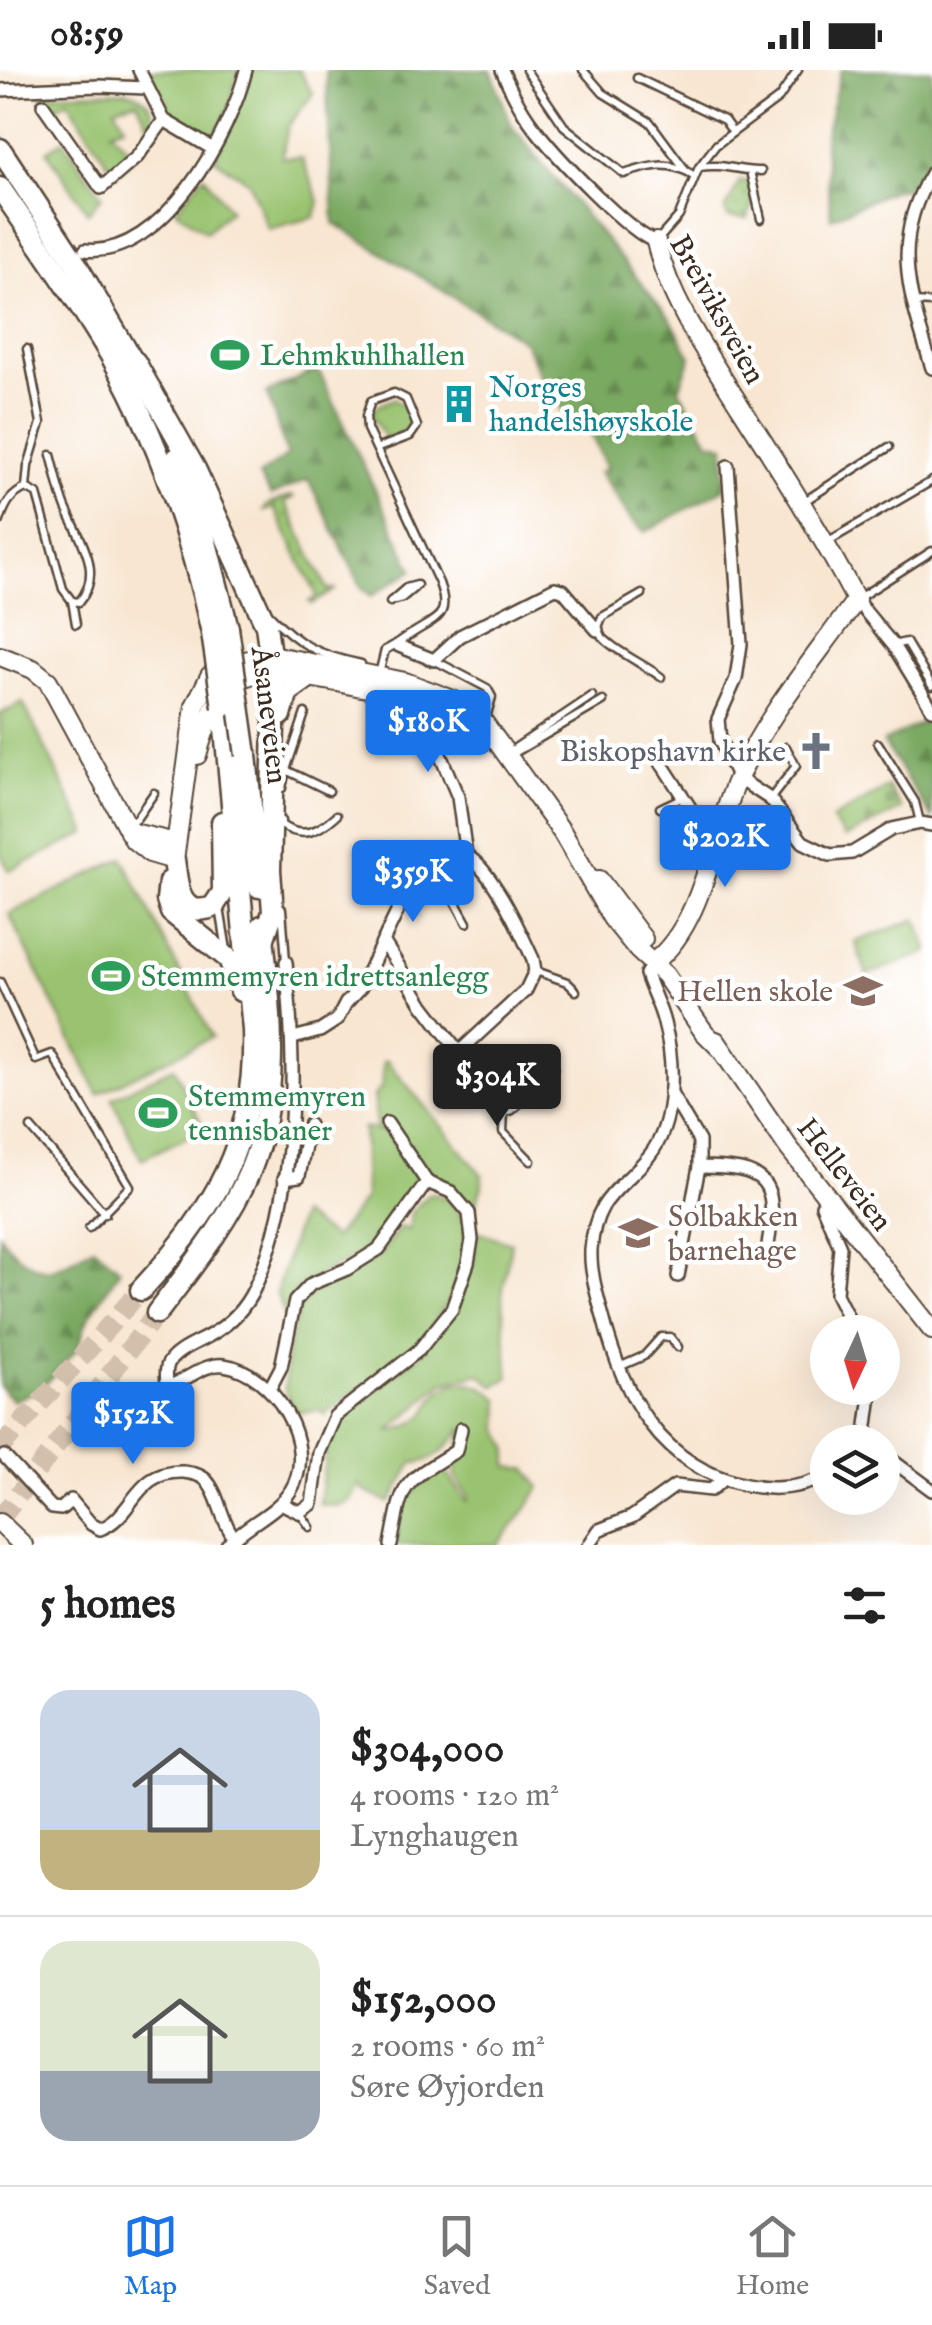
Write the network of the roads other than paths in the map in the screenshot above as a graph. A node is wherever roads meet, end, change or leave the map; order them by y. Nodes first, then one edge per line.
1 (139, 70) edge
2 (246, 70) edge
3 (502, 70) edge
4 (526, 70) edge
5 (584, 70) edge
6 (798, 70) edge
7 (637, 78) dead end
8 (146, 88) junction
9 (0, 90) edge
10 (42, 105) dead end
11 (164, 120) junction
12 (732, 131) junction
13 (0, 149) edge
14 (213, 150) junction
15 (699, 167) junction
16 (684, 169) junction
17 (750, 171) junction
18 (760, 171) dead end
19 (932, 172) edge
20 (695, 176) junction
21 (0, 188) edge
22 (926, 194) edge
23 (760, 218) dead end
24 (656, 242) junction
25 (86, 250) dead end
26 (913, 302) junction
27 (932, 303) edge
28 (26, 348) dead end
29 (135, 362) junction
30 (932, 368) edge
31 (889, 447) dead end
32 (378, 448) junction
33 (51, 455) dead end
34 (728, 466) dead end
35 (932, 480) edge
36 (26, 488) junction
37 (802, 502) junction
38 (0, 522) edge
39 (826, 542) junction
40 (932, 552) edge
41 (642, 594) dead end
42 (856, 600) junction
43 (72, 601) junction
44 (260, 606) junction
45 (76, 624) dead end
46 (596, 630) junction
47 (220, 631) junction
48 (893, 645) junction
49 (400, 646) junction
50 (0, 656) edge
51 (434, 660) junction
52 (272, 662) junction
53 (379, 674) junction
54 (309, 677) junction
55 (661, 677) dead end
56 (932, 686) edge
57 (592, 696) dead end
58 (432, 698) junction
59 (603, 701) dead end
60 (932, 709) edge
61 (306, 713) dead end
62 (484, 722) junction
63 (274, 725) junction
64 (878, 743) dead end
65 (786, 747) dead end
66 (654, 752) dead end
67 (508, 753) junction
68 (232, 759) junction
69 (286, 770) junction
70 (738, 778) junction
71 (329, 791) dead end
72 (154, 793) dead end
73 (683, 797) junction
74 (770, 799) junction
75 (660, 808) dead end
76 (336, 815) dead end
77 (926, 824) edge
78 (281, 825) junction
79 (128, 829) junction
80 (719, 836) junction
81 (175, 852) junction
82 (466, 855) junction
83 (440, 874) junction
84 (220, 902) junction
85 (467, 922) dead end
86 (264, 938) junction
87 (383, 941) junction
88 (229, 959) junction
89 (657, 960) junction
90 (286, 962) joint
91 (535, 971) junction
92 (0, 982) edge
93 (576, 991) dead end
94 (253, 1030) junction
95 (293, 1038) junction
96 (458, 1052) junction
97 (551, 1067) dead end
98 (670, 1092) junction
99 (504, 1110) junction
100 (387, 1123) dead end
101 (309, 1126) dead end
102 (31, 1128) dead end
103 (531, 1161) dead end
104 (699, 1167) junction
105 (284, 1178) junction
106 (428, 1182) junction
107 (828, 1198) junction
108 (105, 1214) junction
109 (89, 1228) dead end
110 (768, 1244) dead end
111 (678, 1276) dead end
112 (141, 1290) tunnel mouth
113 (157, 1313) tunnel mouth
114 (846, 1315) edge
115 (932, 1330) edge
116 (678, 1347) dead end
117 (618, 1368) junction
118 (167, 1387) junction
119 (270, 1388) junction
120 (78, 1415) dead end
121 (461, 1430) dead end
122 (4, 1456) dead end
123 (900, 1466) edge
124 (722, 1480) junction
125 (810, 1483) edge
126 (932, 1490) edge
127 (281, 1503) junction
128 (299, 1512) junction
129 (0, 1523) edge
130 (310, 1527) dead end
131 (230, 1541) edge
132 (23, 1545) edge
133 (391, 1545) edge
134 (590, 1545) edge

1 - 8 street
2 - 14 street
3 - 24 street, Breiviksveien
4 - 16 lane
5 - 16 lane
6 - 12 lane
7 - 12 lane
8 - 9 street
8 - 11 street
10 - 11 street
11 - 14 street
12 - 15 lane
13 - 29 highway, Åsaneveien
14 - 25 street
15 - 17 lane
15 - 20 lane
16 - 20 lane
17 - 18 lane
17 - 23 lane
19 - 22 street
20 - 24 lane
21 - 47 highway, Åsaneveien
22 - 26 street
24 - 37 main road, Breiviksveien
26 - 27 lane
26 - 30 street
28 - 36 lane
29 - 44 highway
29 - 47 highway, Åsaneveien
31 - 37 lane
32 - 32 lane
32 - 49 lane
33 - 43 lane
34 - 70 street
35 - 39 lane
36 - 38 lane
36 - 43 lane
37 - 39 main road, Breiviksveien
39 - 42 main road, Breiviksveien
40 - 42 lane
41 - 46 lane
42 - 48 street
42 - 70 main road
43 - 45 lane
44 - 52 highway
44 - 53 lane
46 - 51 street
46 - 55 lane
47 - 68 highway, Åsaneveien, bridge
47 - 68 highway, Åsaneveien, bridge
48 - 56 lane
48 - 60 street
49 - 51 street
49 - 53 lane
50 - 79 main road
51 - 62 lane
52 - 53 main road, Helleveien
52 - 54 main road, Helleveien
52 - 63 highway
52 - 81 main road
53 - 54 main road, Helleveien
53 - 58 main road, Helleveien
54 - 63 highway
57 - 67 lane
58 - 62 main road, Helleveien
58 - 67 main road, Helleveien
58 - 82 street
59 - 67 lane
61 - 69 lane
62 - 67 main road, Helleveien
63 - 86 highway
64 - 77 lane
65 - 74 lane
66 - 73 street
67 - 89 main road, Helleveien
68 - 84 highway
68 - 86 highway, Åsaneveien
68 - 94 highway, Åsaneveien
69 - 71 lane
69 - 78 lane
70 - 74 street
70 - 80 main road
72 - 79 lane
73 - 75 lane
73 - 80 street
74 - 77 street
76 - 78 lane
78 - 90 lane
79 - 81 main road
80 - 89 main road
81 - 84 highway
81 - 88 highway
82 - 83 street
82 - 91 street
83 - 85 lane
83 - 87 street
84 - 88 lane
86 - 113 highway, Åsaneveien
87 - 95 street
87 - 96 street
88 - 94 highway
89 - 98 street
89 - 107 main road, Helleveien
90 - 95 street
91 - 93 lane
91 - 96 street
92 - 108 lane
94 - 112 highway, Åsaneveien
95 - 105 street
96 - 99 street
97 - 99 street
98 - 104 street
98 - 117 street
99 - 103 lane
100 - 106 street
101 - 105 street
102 - 108 lane
104 - 110 street
104 - 111 street
105 - 118 street
106 - 119 street
106 - 128 street
107 - 114 street
107 - 115 main road, Helleveien
108 - 109 lane
116 - 117 lane
117 - 124 street
118 - 119 street
118 - 120 lane
119 - 127 street
121 - 133 street
122 - 131 street
123 - 126 street
124 - 125 street
124 - 134 street
127 - 128 street
127 - 131 street
128 - 130 lane
129 - 132 main road

